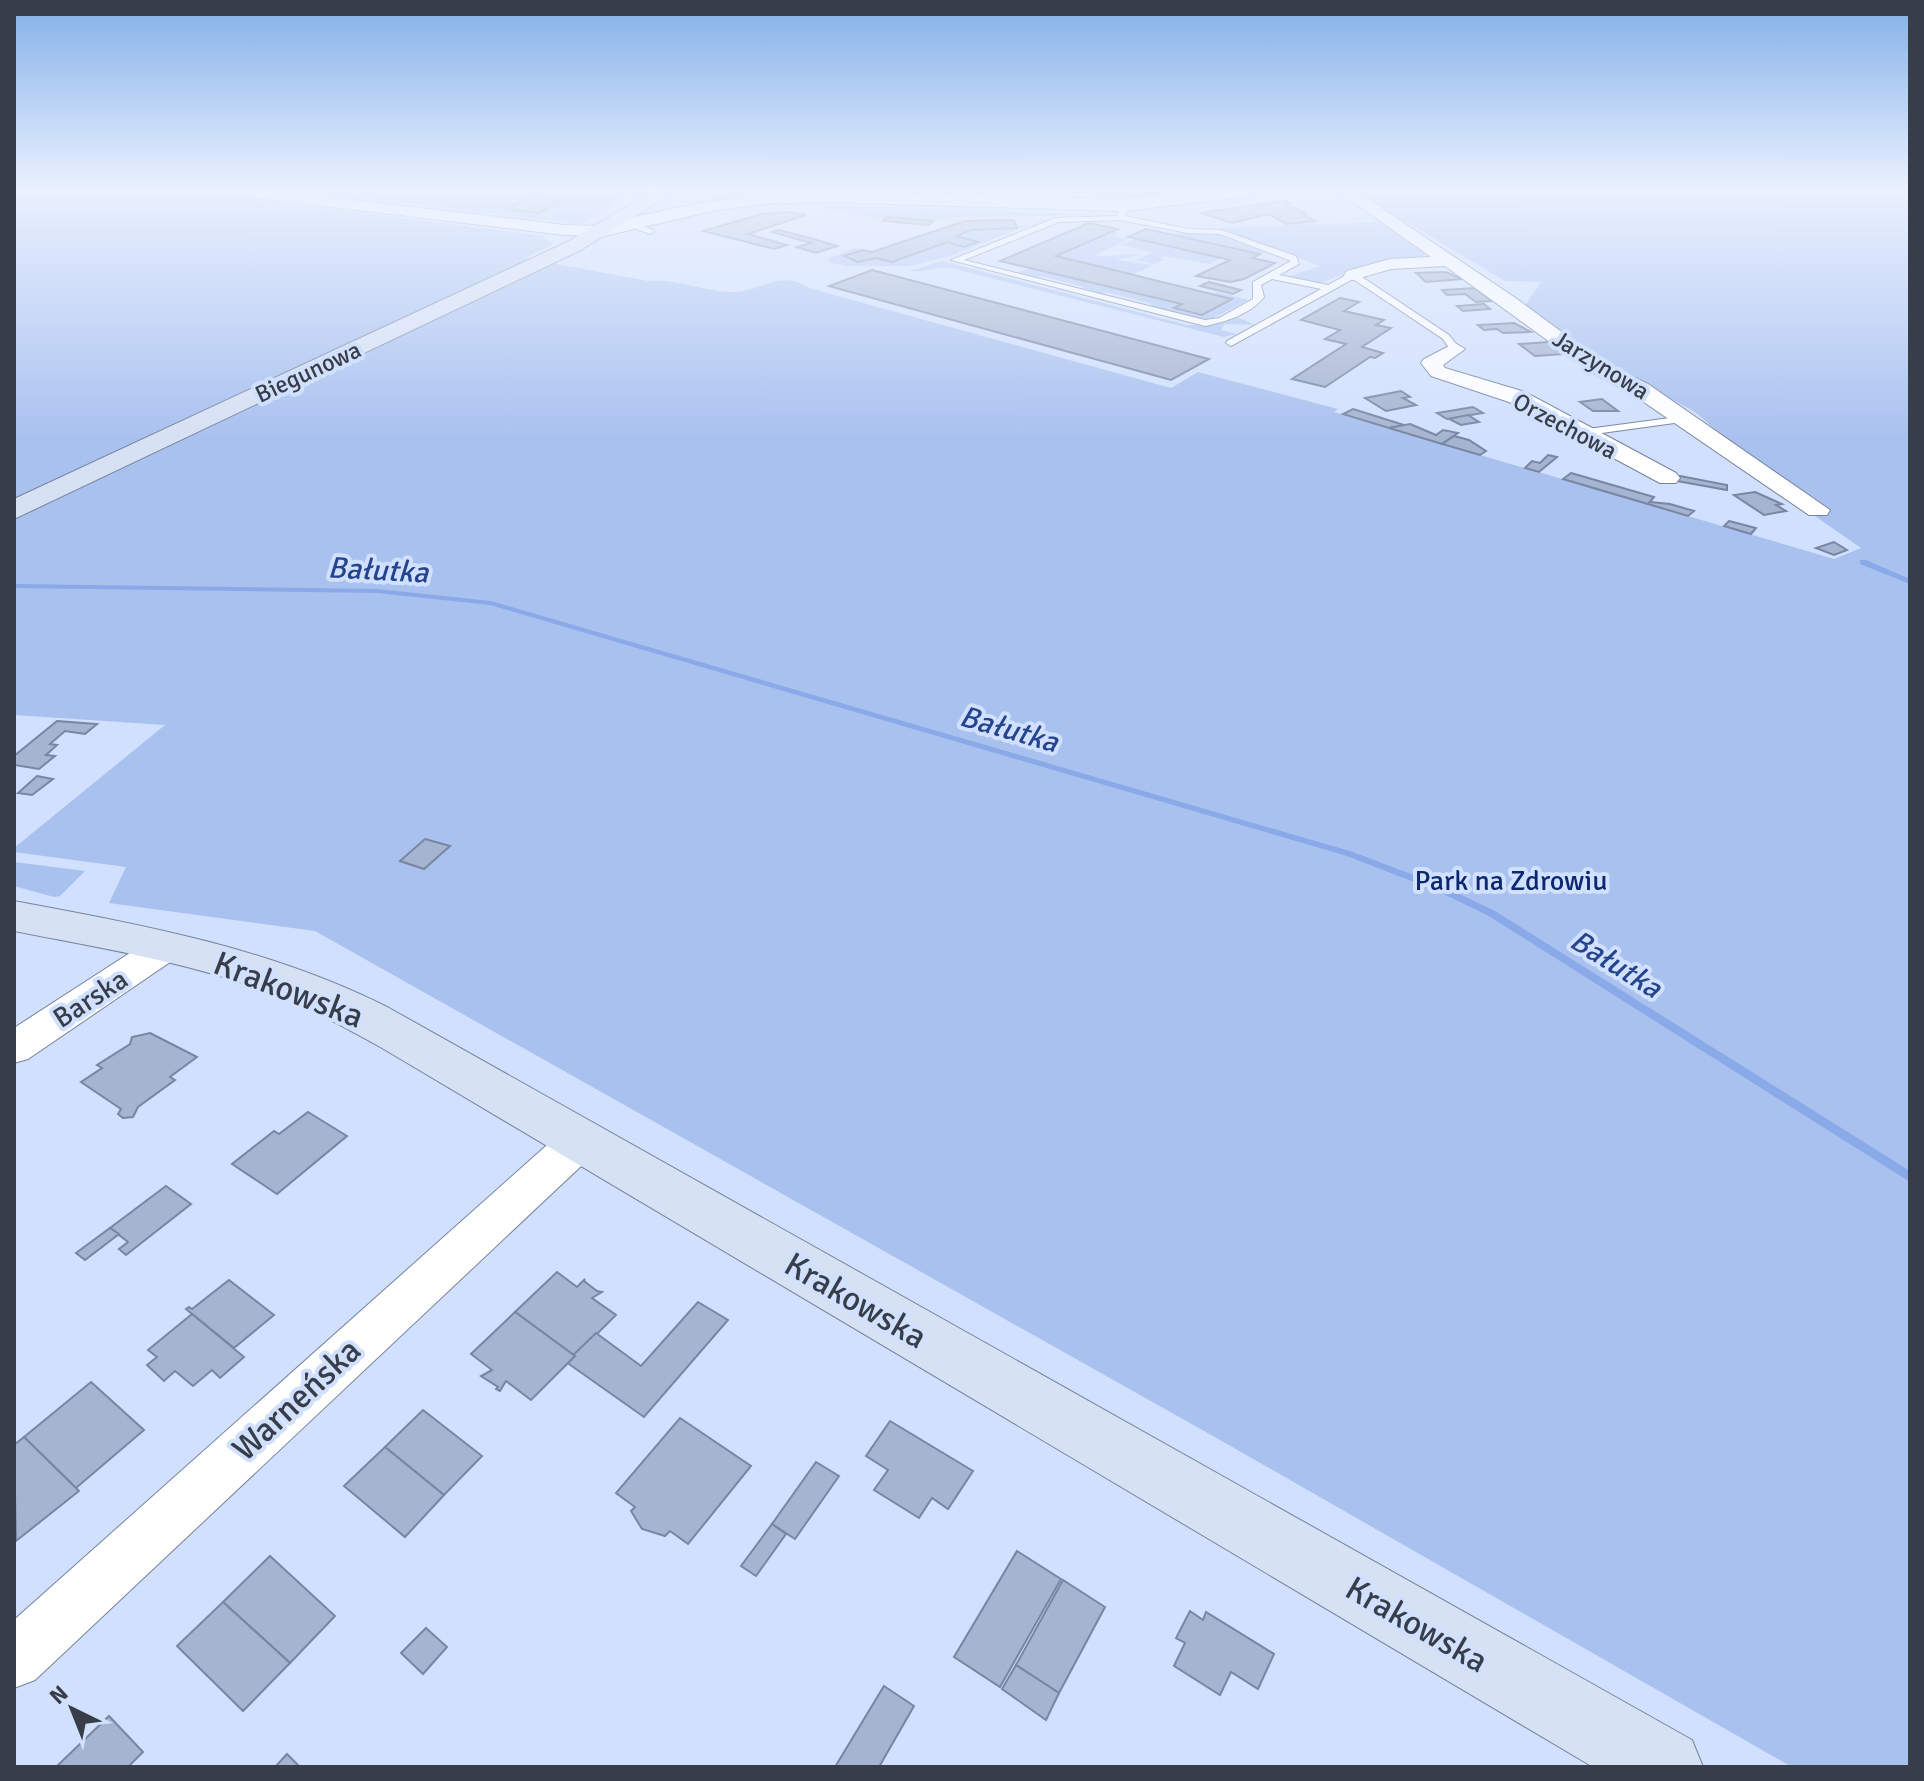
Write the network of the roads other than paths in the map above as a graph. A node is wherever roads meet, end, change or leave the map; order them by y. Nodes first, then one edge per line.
1 (516, 274) edge
2 (1010, 274) edge
3 (1274, 274) edge
4 (1356, 274) edge
5 (1467, 274) edge
6 (1353, 275) junction
7 (1271, 276) junction
8 (1327, 288) junction
9 (1248, 295) dead end
10 (1259, 297) junction
11 (1231, 343) dead end
12 (1455, 349) joint
13 (1685, 419) junction
14 (1580, 433) junction
15 (1668, 478) dead end
16 (14, 510) edge
17 (1818, 510) dead end
18 (14, 916) edge
19 (166, 947) junction
20 (14, 1048) edge
21 (580, 1141) junction
22 (14, 1659) edge
23 (1665, 1767) edge

1 - 16 main road, Biegunowa
2 - 10 lane
3 - 7 lane
4 - 6 street
5 - 13 street, Jarzynowa
6 - 8 lane
6 - 12 lane, Orzechowa
7 - 8 lane
7 - 10 lane
8 - 11 lane
9 - 10 lane
12 - 14 street, Orzechowa
13 - 14 lane
13 - 17 street, Jarzynowa
14 - 15 street, Orzechowa
18 - 19 main road, Krakowska
19 - 20 street, Barska
19 - 21 main road, Krakowska
21 - 22 street, Warneńska
21 - 23 main road, Krakowska

